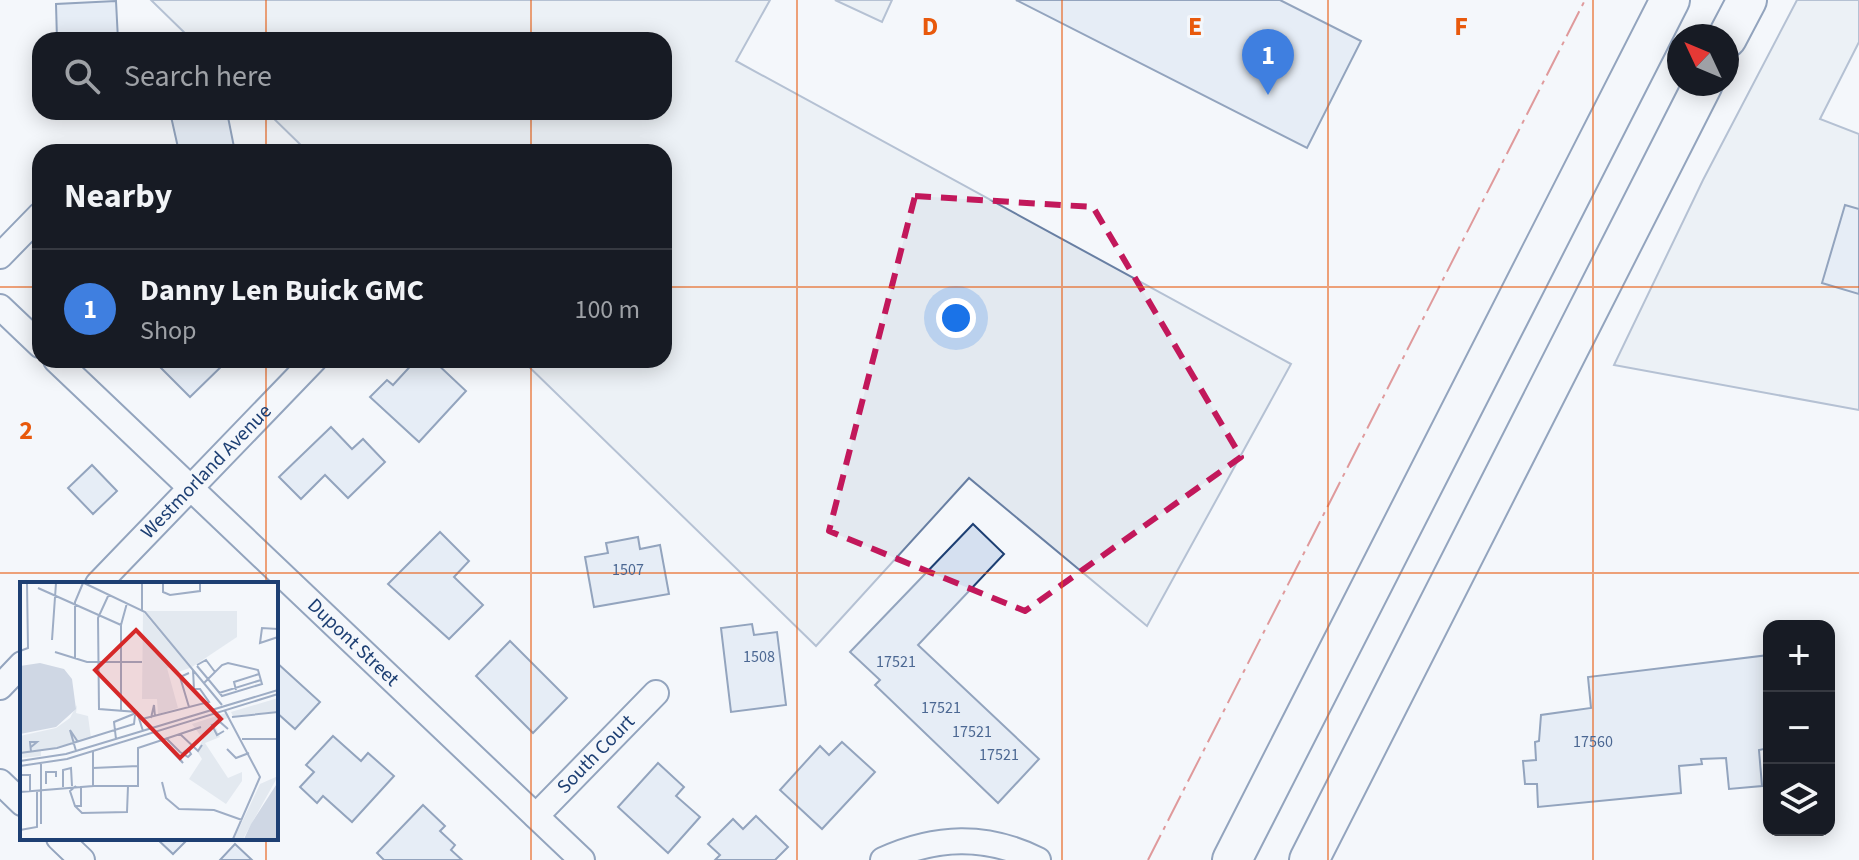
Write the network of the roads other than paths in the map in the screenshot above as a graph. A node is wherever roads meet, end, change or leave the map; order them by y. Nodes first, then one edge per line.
1 (1670, 0) edge
2 (1747, 0) edge
3 (1734, 24) edge
4 (1697, 96) edge
5 (32, 223) edge
6 (0, 256) edge
7 (0, 307) edge
8 (32, 337) edge
9 (65, 368) edge
10 (306, 368) edge
11 (191, 487) junction
12 (100, 582) edge
13 (20, 666) edge
14 (0, 687) edge
15 (656, 693) dead end
16 (0, 782) edge
17 (20, 801) edge
18 (536, 816) junction
19 (61, 840) edge
20 (1246, 843) edge
21 (82, 860) edge
22 (582, 860) edge
23 (883, 860) edge
24 (1038, 860) edge
25 (1232, 860) edge
26 (1309, 860) edge

1 - 20 main road
2 - 3 main road
4 - 26 main road
5 - 6 street
7 - 8 street
9 - 11 street, Dupont Street
10 - 11 street, Westmorland Avenue
11 - 12 street, Westmorland Avenue
11 - 18 street, Dupont Street
13 - 14 street
15 - 18 street, South Court
16 - 17 street
18 - 22 street, Dupont Street
19 - 21 street
20 - 25 main road
23 - 24 street

